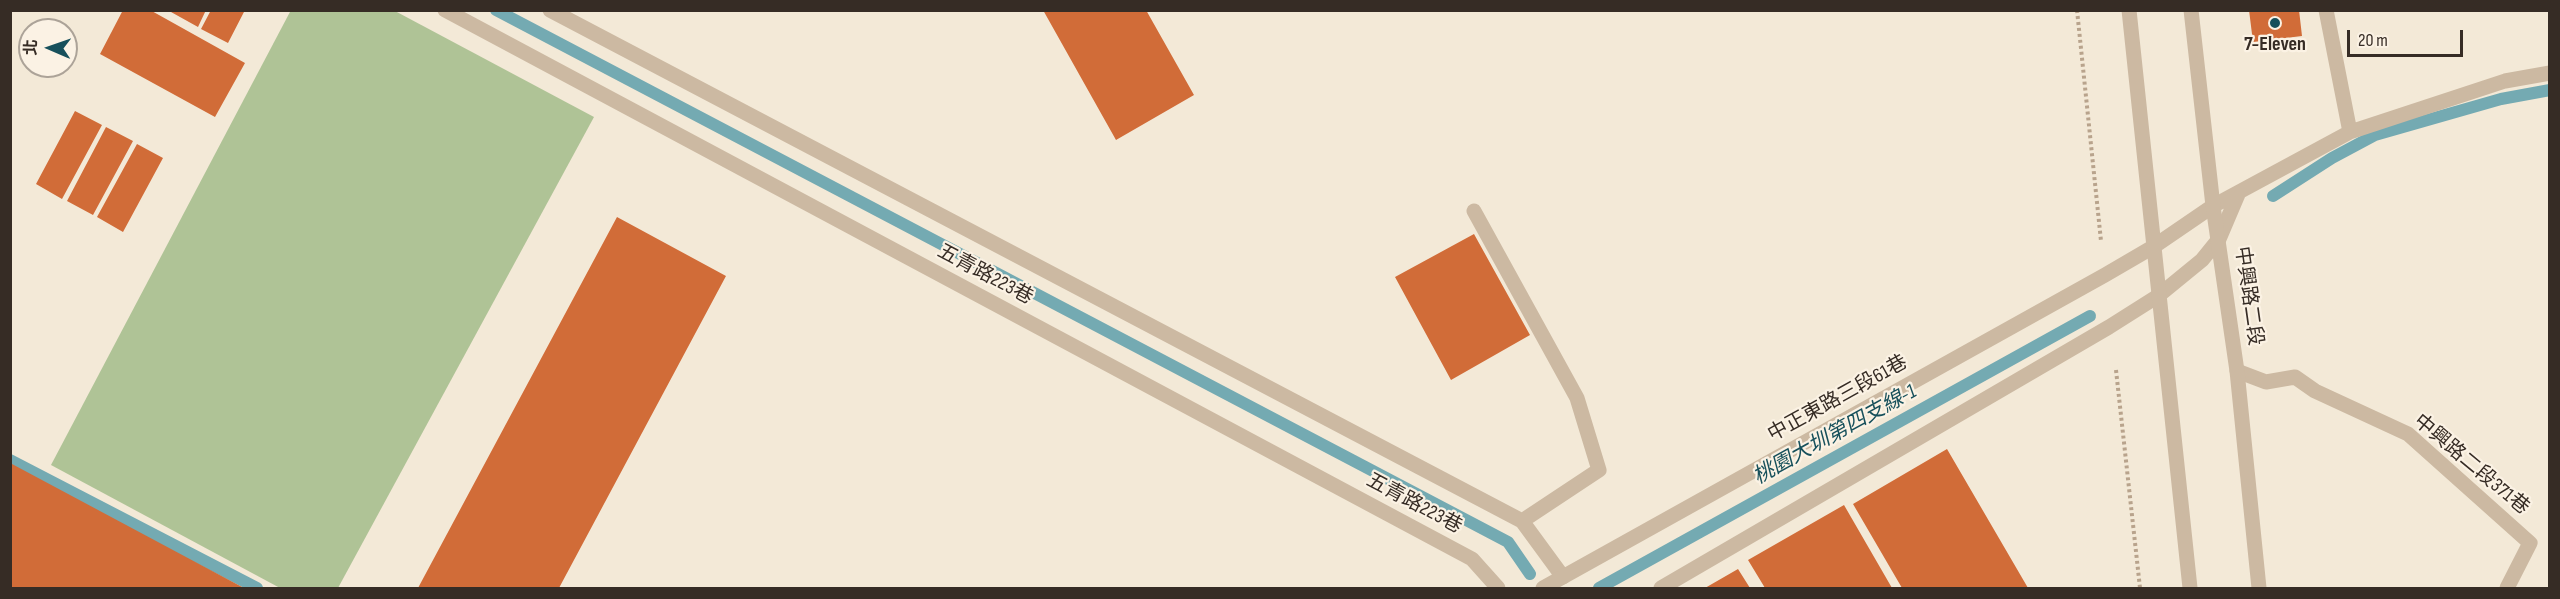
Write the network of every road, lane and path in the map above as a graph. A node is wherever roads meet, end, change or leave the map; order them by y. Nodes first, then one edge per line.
1 (445, 10) edge
2 (550, 10) edge
3 (2077, 10) edge
4 (2129, 10) edge
5 (2191, 10) edge
6 (2326, 10) edge
7 (2550, 73) edge
8 (2350, 132) junction
9 (2239, 192) junction
10 (2213, 206) junction
11 (1474, 211) dead end
12 (2219, 239) junction
13 (2101, 241) dead end
14 (2153, 246) junction
15 (2158, 296) junction
16 (2116, 370) dead end
17 (2237, 371) junction
18 (1522, 521) junction
19 (1563, 577) junction
20 (1498, 588) edge
21 (1543, 588) edge
22 (1661, 588) edge
23 (2140, 588) edge
24 (2190, 588) edge
25 (2259, 588) edge
26 (2507, 588) edge

1 - 20 street, 五青路223巷
2 - 18 street, 五青路223巷
3 - 13 path
4 - 14 street
5 - 10 street, 中興路二段
6 - 8 street
7 - 8 street, 中正東路三段61巷
8 - 9 street, 中正東路三段61巷
9 - 10 street, 中正東路三段61巷
9 - 12 street
10 - 12 street, 中興路二段
10 - 14 street, 中正東路三段61巷
11 - 18 street
12 - 15 street
12 - 17 street, 中興路二段
14 - 15 street
14 - 19 street, 中正東路三段61巷
15 - 22 street
15 - 24 street
16 - 23 path
17 - 25 street, 中興路二段
17 - 26 street, 中興路二段371巷
18 - 19 street, 五青路223巷
19 - 21 street, 中正東路三段61巷

